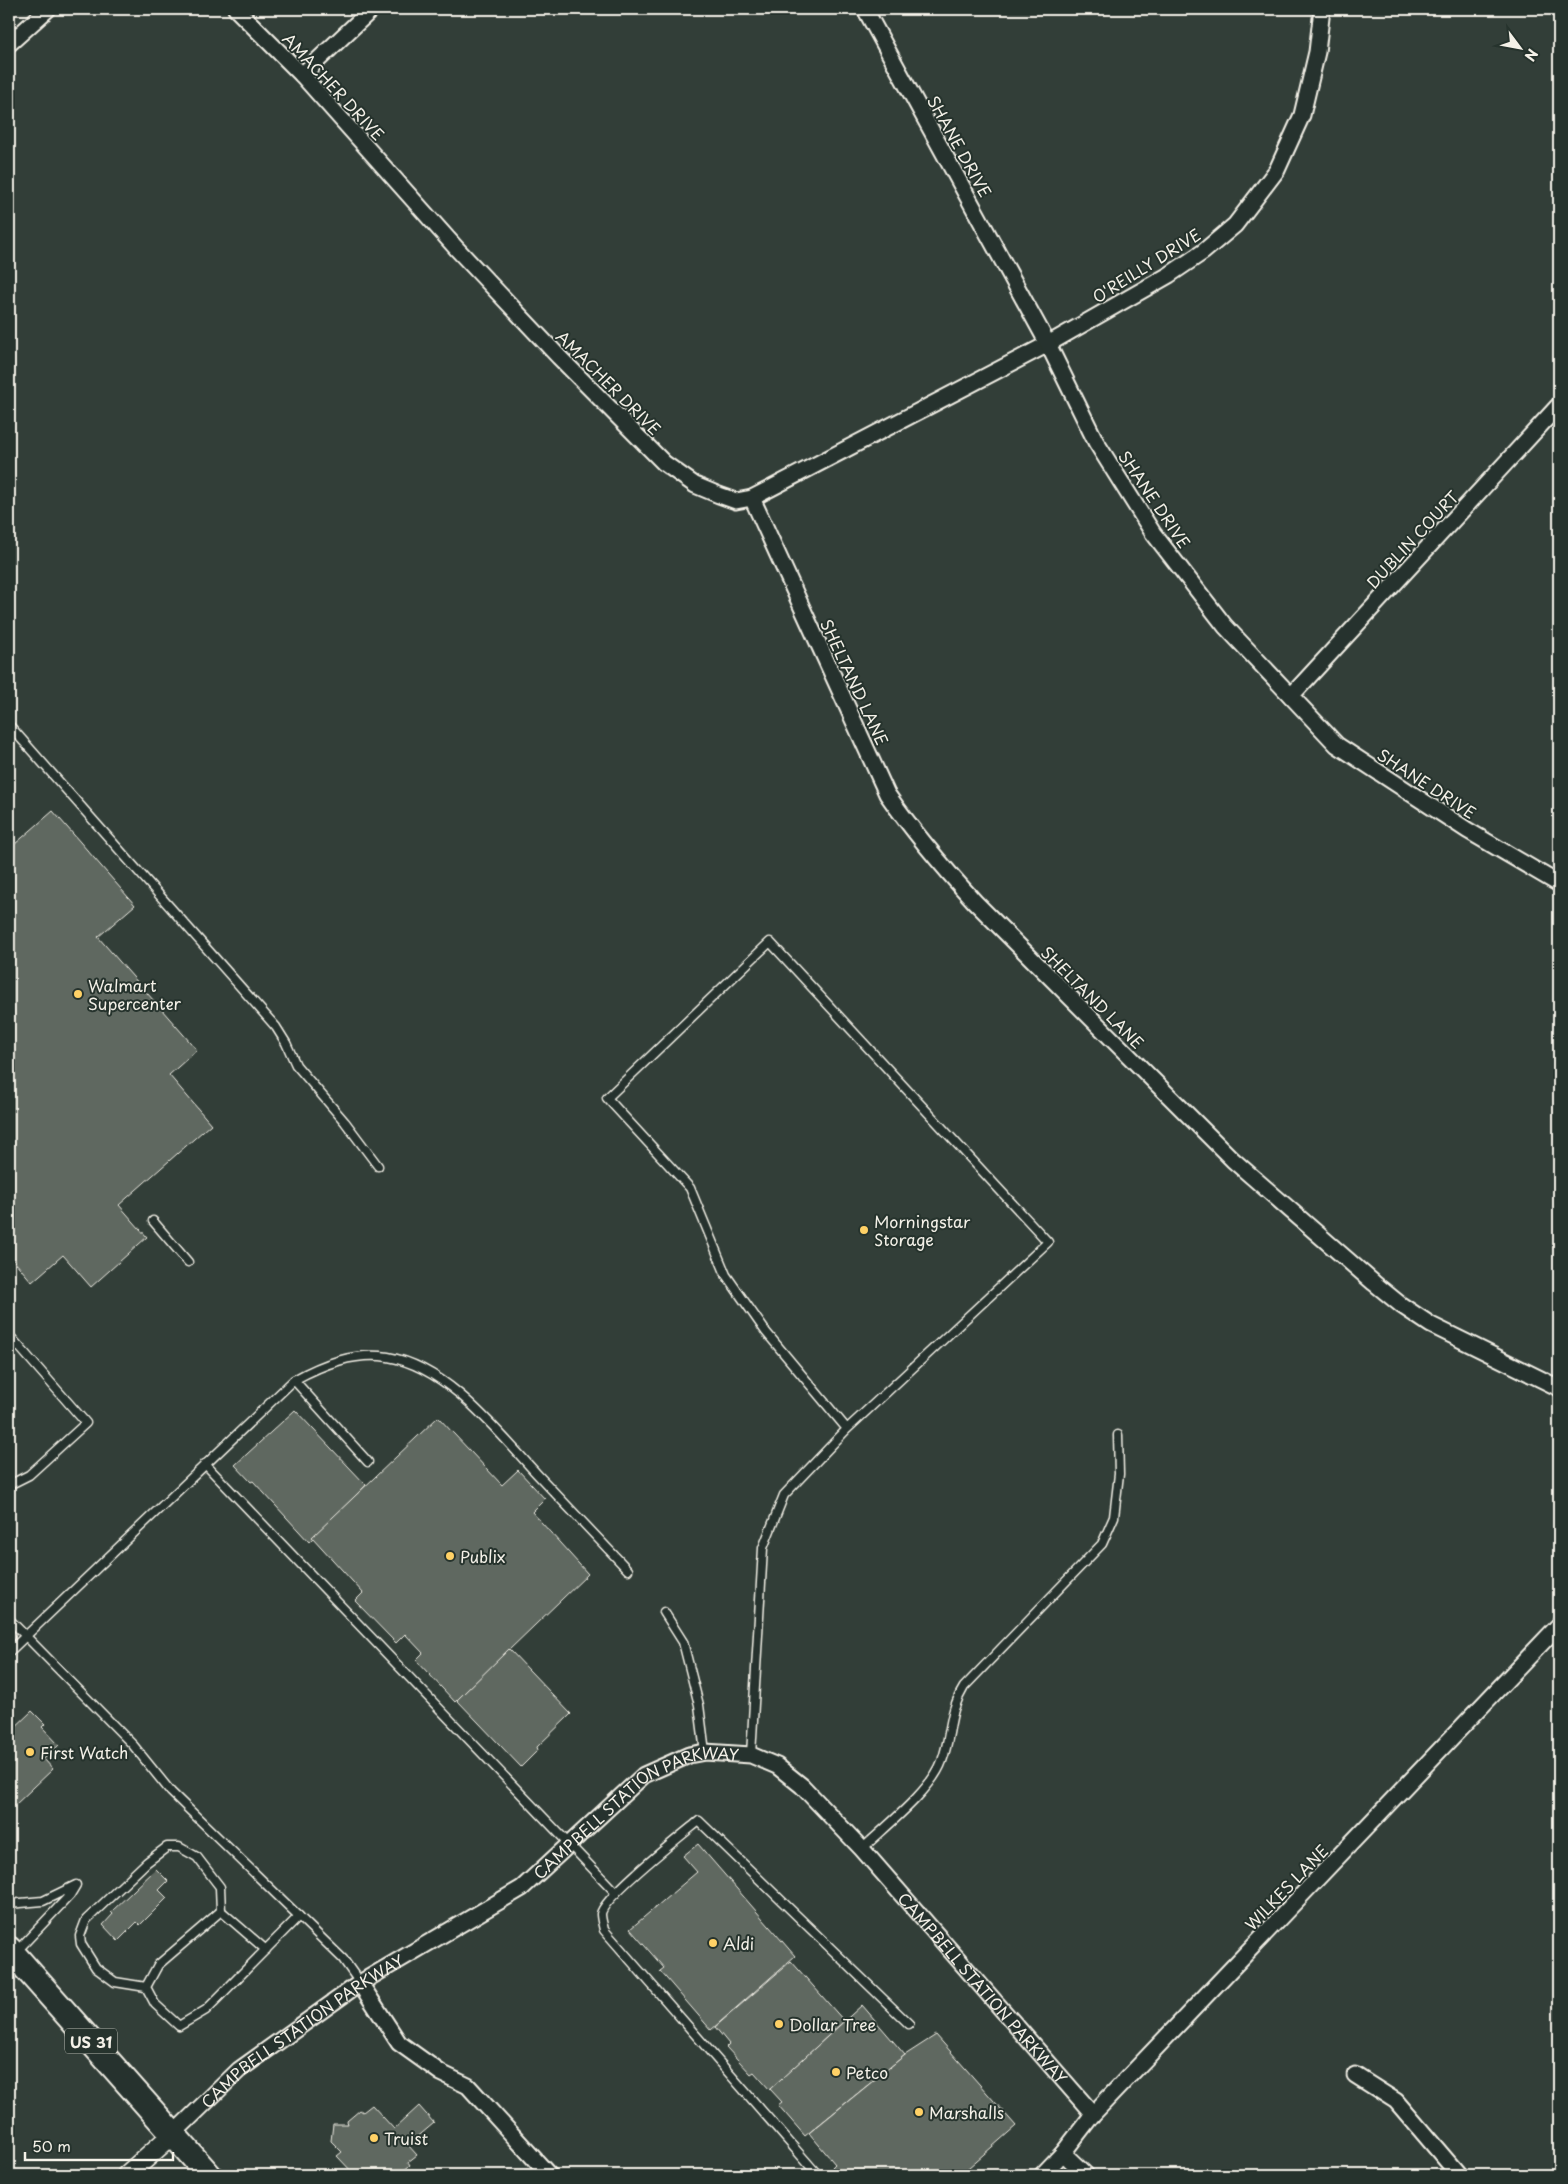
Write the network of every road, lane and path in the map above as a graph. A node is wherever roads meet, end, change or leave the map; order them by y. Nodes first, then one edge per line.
1 (48, 9) edge
2 (236, 9) edge
3 (372, 9) edge
4 (865, 9) edge
5 (1322, 9) edge
6 (9, 44) edge
7 (302, 75) junction
8 (1048, 344) junction
9 (1559, 405) edge
10 (752, 498) junction
11 (1291, 696) junction
12 (9, 725) edge
13 (1559, 884) edge
14 (378, 1166) dead end
15 (153, 1221) dead end
16 (188, 1262) dead end
17 (9, 1335) edge
18 (294, 1380) junction
19 (1559, 1388) edge
20 (847, 1429) junction
21 (1118, 1435) dead end
22 (368, 1462) dead end
23 (206, 1464) junction
24 (9, 1485) edge
25 (628, 1570) dead end
26 (664, 1612) dead end
27 (9, 1619) edge
28 (1559, 1625) edge
29 (26, 1636) junction
30 (9, 1652) edge
31 (705, 1752) junction
32 (751, 1755) junction
33 (570, 1843) junction
34 (862, 1849) junction
35 (616, 1893) junction
36 (9, 1904) edge
37 (221, 1912) junction
38 (299, 1916) junction
39 (266, 1950) junction
40 (11, 1952) edge
41 (360, 1983) junction
42 (146, 1987) junction
43 (909, 2024) dead end
44 (1355, 2076) dead end
45 (1093, 2114) junction
46 (173, 2134) junction
47 (1063, 2153) junction
48 (127, 2175) edge
49 (209, 2175) edge
50 (549, 2175) edge
51 (818, 2175) edge
52 (1042, 2175) edge
53 (1086, 2175) edge
54 (1459, 2175) edge

1 - 6 street
2 - 7 street, AMACHER DRIVE
3 - 7 street
4 - 8 street, SHANE DRIVE
5 - 8 street, O'REILLY DRIVE
7 - 10 street, AMACHER DRIVE
8 - 10 street, AMACHER DRIVE
8 - 11 street, SHANE DRIVE
9 - 11 street, DUBLIN COURT
10 - 19 street, SHELTAND LANE
11 - 13 street, SHANE DRIVE
12 - 14 lane
15 - 16 lane
17 - 24 lane
18 - 22 lane
18 - 23 lane
18 - 25 lane
20 - 20 lane
20 - 32 lane
21 - 34 lane
23 - 29 lane
23 - 33 lane
26 - 31 lane
27 - 29 lane
28 - 45 street, WILKES LANE
29 - 30 lane
29 - 38 lane
31 - 32 street, CAMPBELL STATION PARKWAY
31 - 33 street, CAMPBELL STATION PARKWAY
32 - 34 street, CAMPBELL STATION PARKWAY
33 - 35 lane
33 - 41 street, CAMPBELL STATION PARKWAY
34 - 45 street, CAMPBELL STATION PARKWAY
35 - 43 lane
35 - 51 lane
36 - 40 lane
37 - 39 lane
37 - 42 lane
37 - 42 lane
38 - 39 lane
38 - 41 lane
39 - 42 lane
40 - 46 main road, US 31
41 - 46 street, CAMPBELL STATION PARKWAY
41 - 50 street
44 - 54 street
45 - 47 street, WILKES LANE
46 - 48 street, CAMPBELL STATION PARKWAY
46 - 49 main road, US 31
47 - 52 street, WILKES LANE
47 - 53 street

